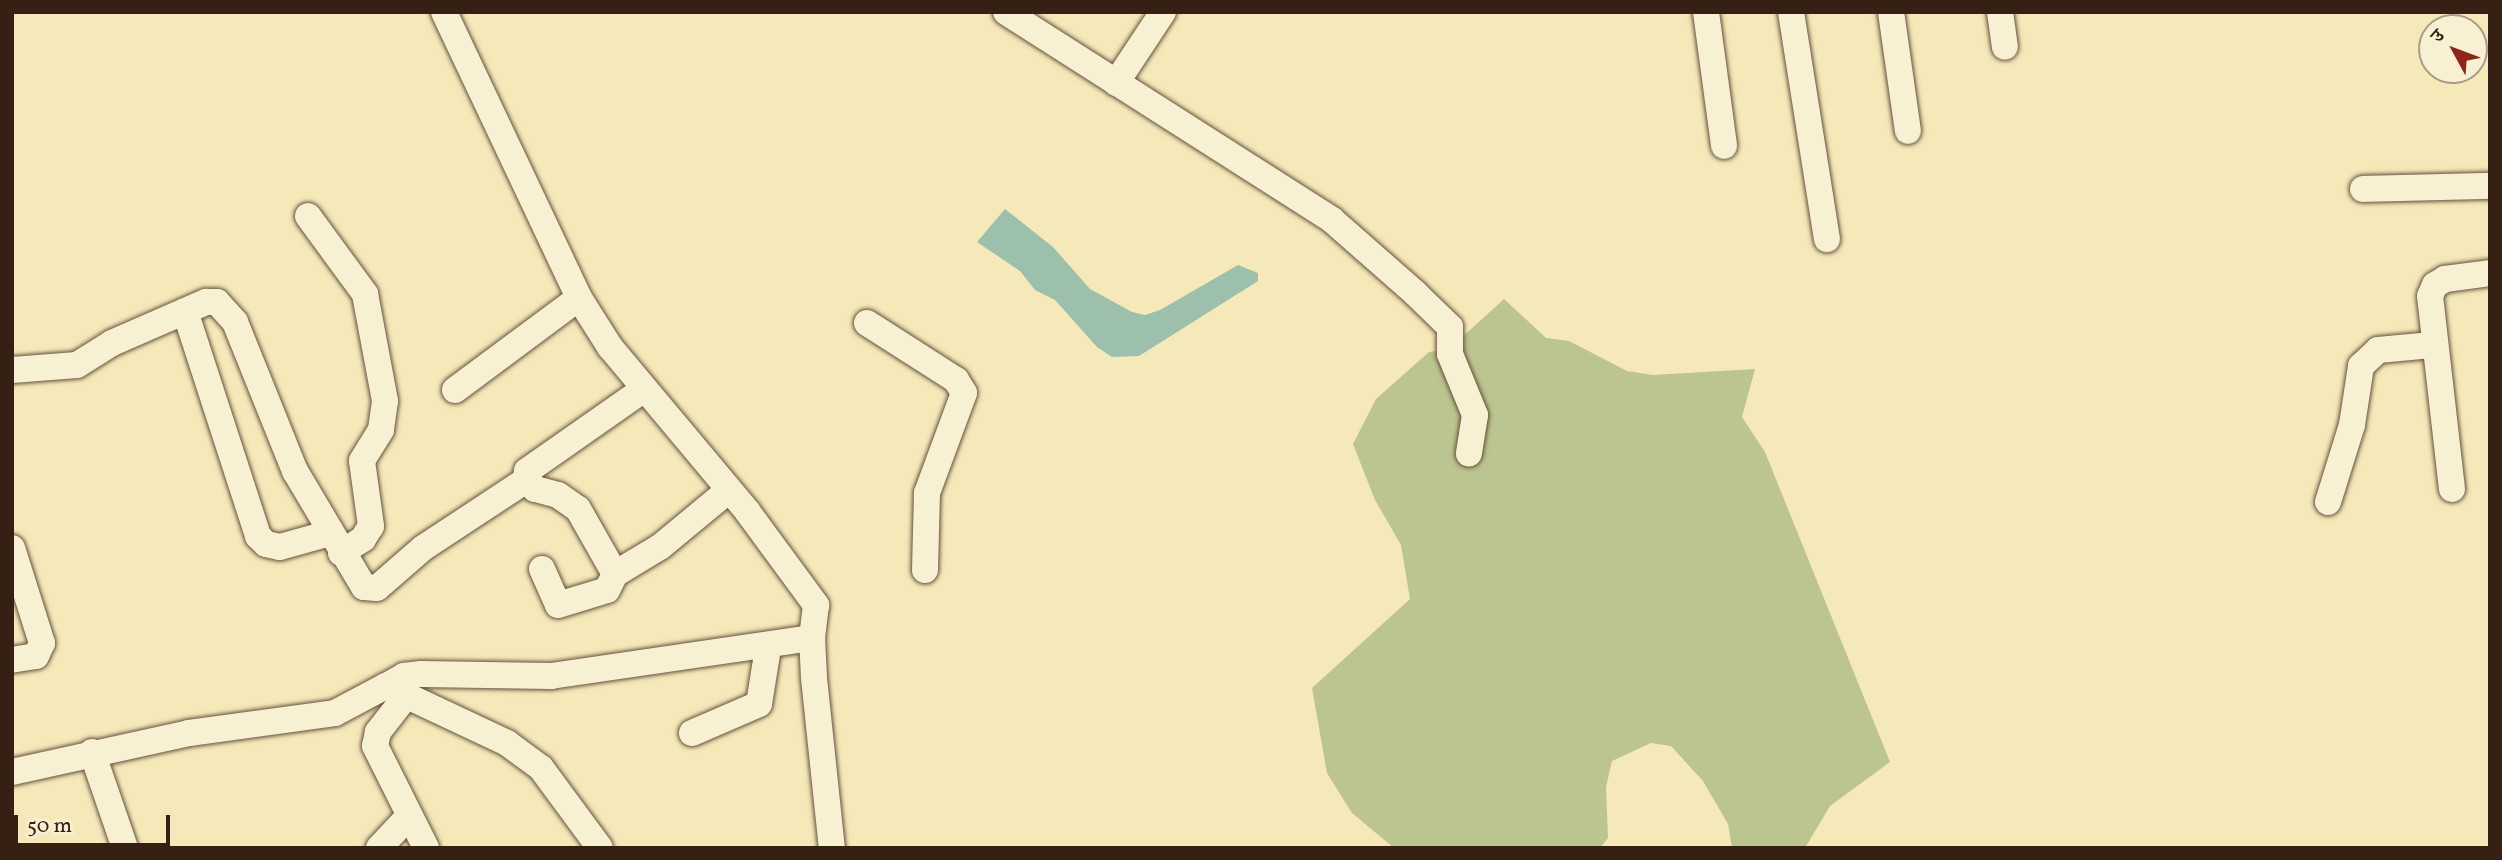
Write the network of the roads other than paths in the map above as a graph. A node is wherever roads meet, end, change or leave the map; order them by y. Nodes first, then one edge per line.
1 (444, 12) edge
2 (1006, 12) edge
3 (1163, 12) edge
4 (1706, 12) edge
5 (1791, 12) edge
6 (1891, 12) edge
7 (2000, 12) edge
8 (2005, 47) dead end
9 (1116, 83) junction
10 (1909, 131) dead end
11 (1724, 146) dead end
12 (2490, 186) edge
13 (2363, 189) dead end
14 (308, 216) dead end
15 (1827, 239) dead end
16 (2490, 273) edge
17 (579, 298) junction
18 (185, 311) junction
19 (867, 323) dead end
20 (2432, 345) junction
21 (12, 370) edge
22 (644, 389) junction
23 (455, 390) dead end
24 (1469, 454) dead end
25 (526, 481) junction
26 (2452, 489) dead end
27 (729, 490) junction
28 (2328, 502) dead end
29 (336, 543) junction
30 (12, 548) edge
31 (542, 569) dead end
32 (925, 569) dead end
33 (615, 574) junction
34 (812, 638) junction
35 (768, 648) junction
36 (12, 660) edge
37 (396, 691) junction
38 (692, 733) dead end
39 (92, 751) junction
40 (12, 772) edge
41 (409, 816) junction
42 (125, 848) edge
43 (379, 848) edge
44 (426, 848) edge
45 (600, 848) edge
46 (832, 848) edge

1 - 17 street
2 - 9 street
3 - 9 street
4 - 11 street
5 - 15 street
6 - 10 street
7 - 8 street
9 - 24 street
12 - 13 street
14 - 29 street
16 - 20 street
17 - 22 street
17 - 23 street
18 - 21 street
18 - 29 street
18 - 29 street
19 - 32 street
20 - 26 street
20 - 28 street
22 - 25 street
22 - 27 street
25 - 29 street
25 - 33 street
27 - 33 street
27 - 34 street
30 - 36 street
31 - 33 street
34 - 35 street
34 - 46 street
35 - 37 street
35 - 38 street
37 - 39 street
37 - 41 street
37 - 45 street
39 - 40 street
39 - 42 street
41 - 43 street
41 - 44 street

